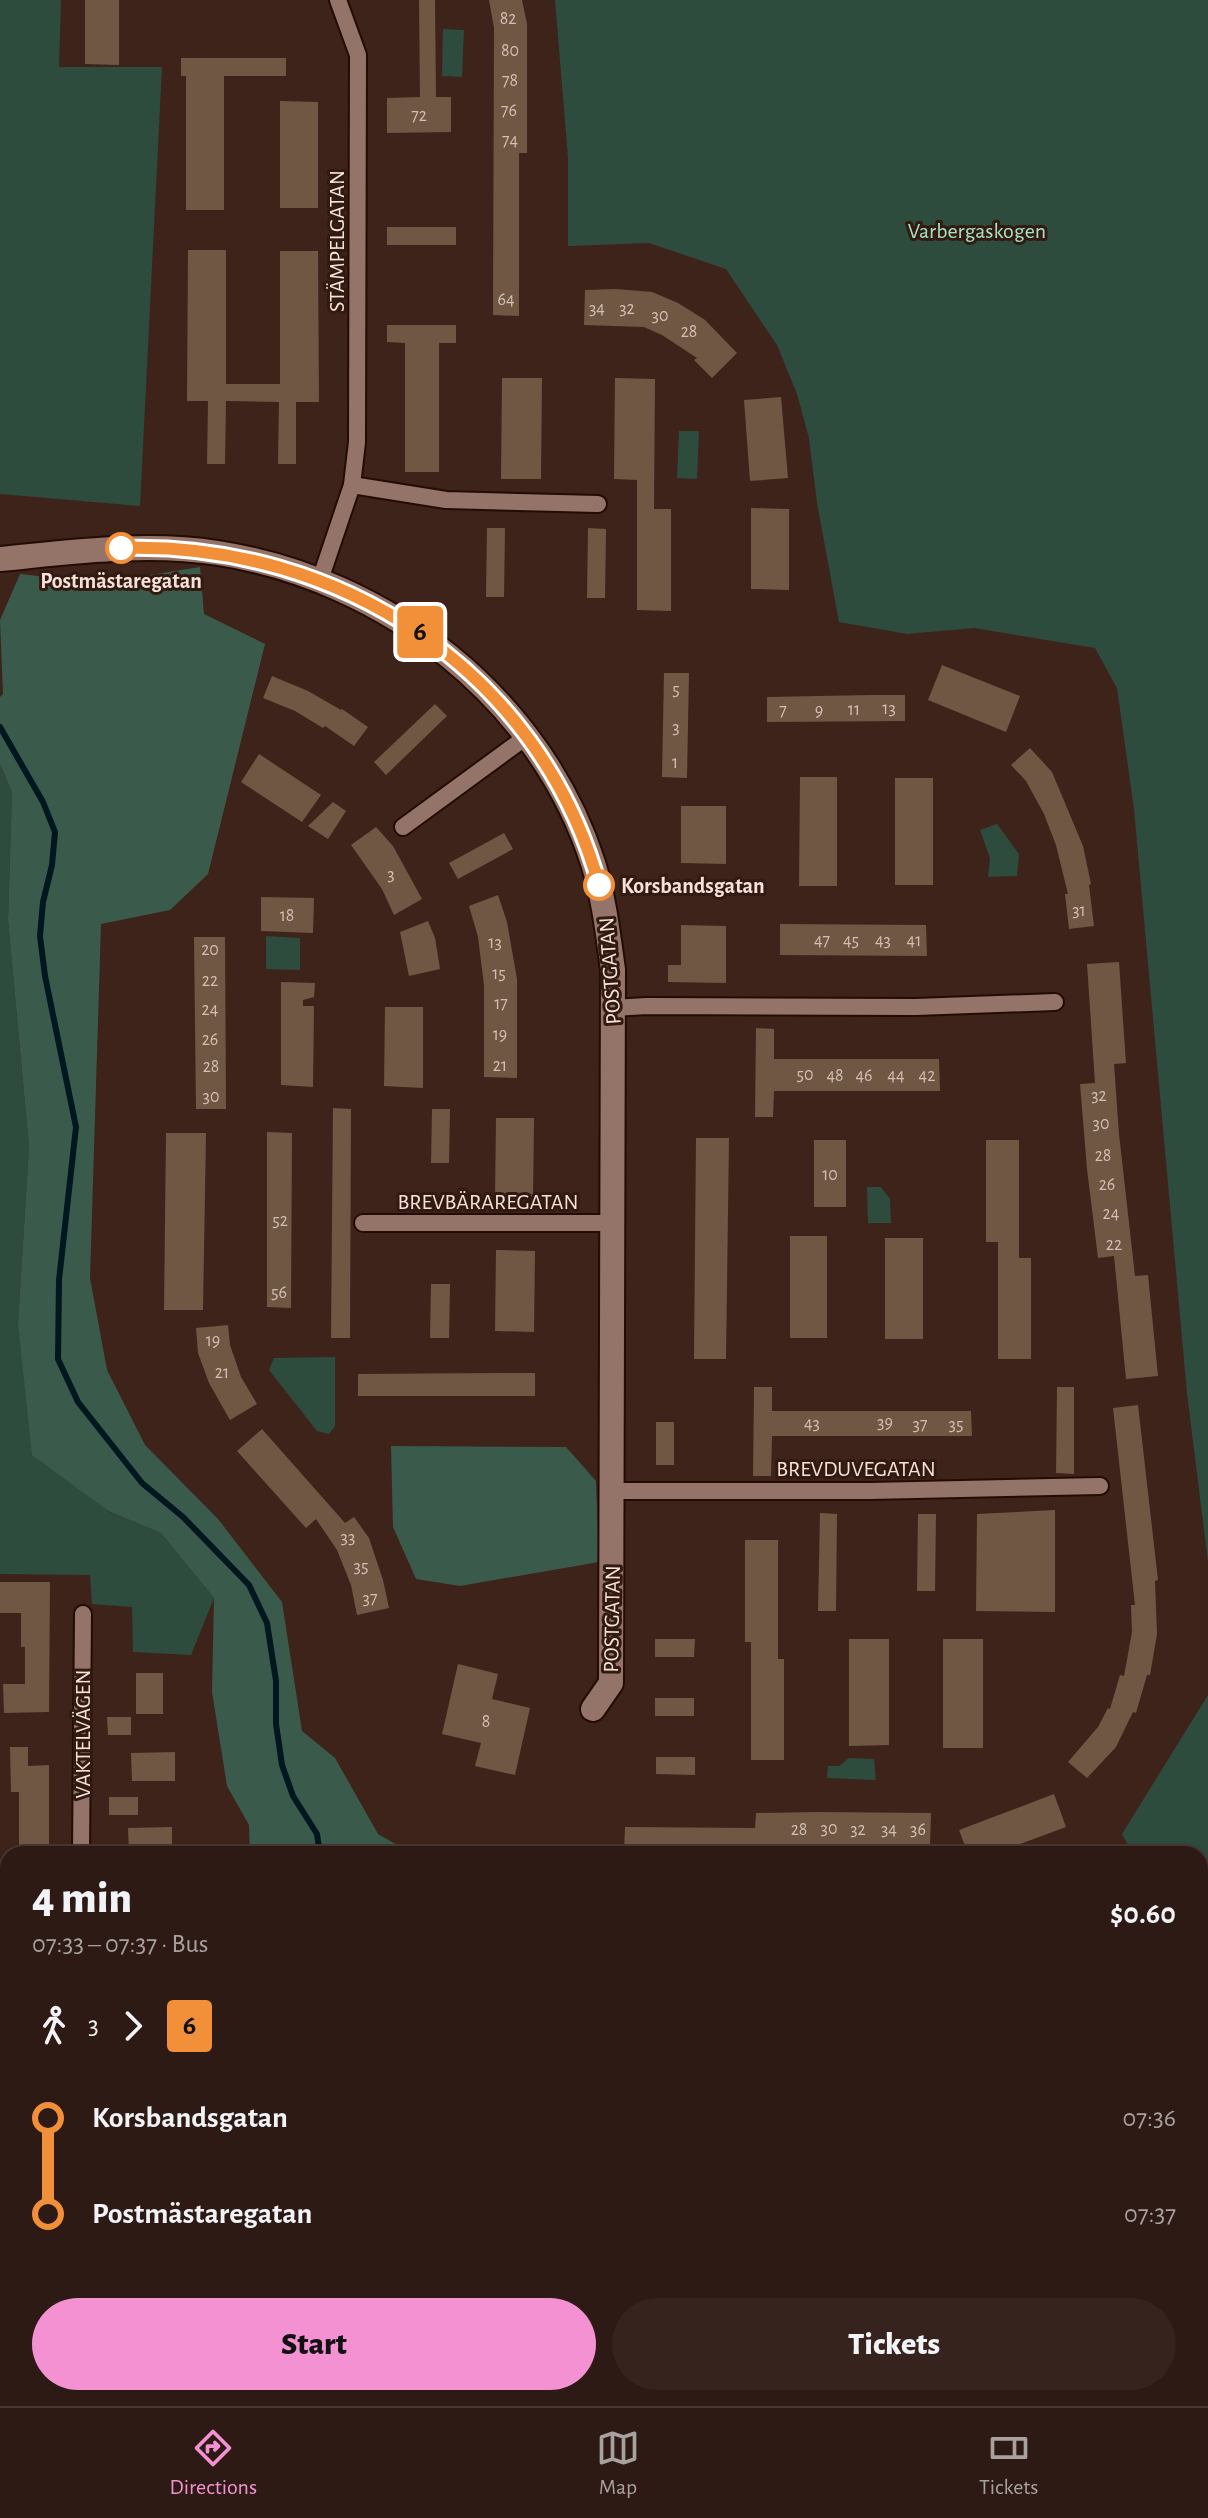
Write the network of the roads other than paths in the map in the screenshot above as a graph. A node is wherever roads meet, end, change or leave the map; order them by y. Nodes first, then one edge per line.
1 (338, 0) edge
2 (352, 485) junction
3 (598, 504) dead end
4 (6, 558) edge
5 (320, 580) junction
6 (526, 737) junction
7 (403, 827) dead end
8 (1055, 1002) dead end
9 (613, 1008) junction
10 (363, 1223) dead end
11 (613, 1223) junction
12 (1100, 1486) dead end
13 (613, 1491) junction
14 (83, 1614) dead end
15 (593, 1709) dead end
16 (81, 1846) edge

1 - 2 street, STÄMPELGATAN
2 - 3 street
2 - 5 street, STÄMPELGATAN
4 - 5 street, POSTGATAN
5 - 6 street, POSTGATAN
6 - 7 street
6 - 9 street, POSTGATAN
8 - 9 street
9 - 11 street, POSTGATAN
10 - 11 street, BREVBÄRAREGATAN
11 - 13 street, POSTGATAN
12 - 13 street, BREVDUVEGATAN
13 - 15 street, POSTGATAN
14 - 16 street, VAKTELVÄGEN

